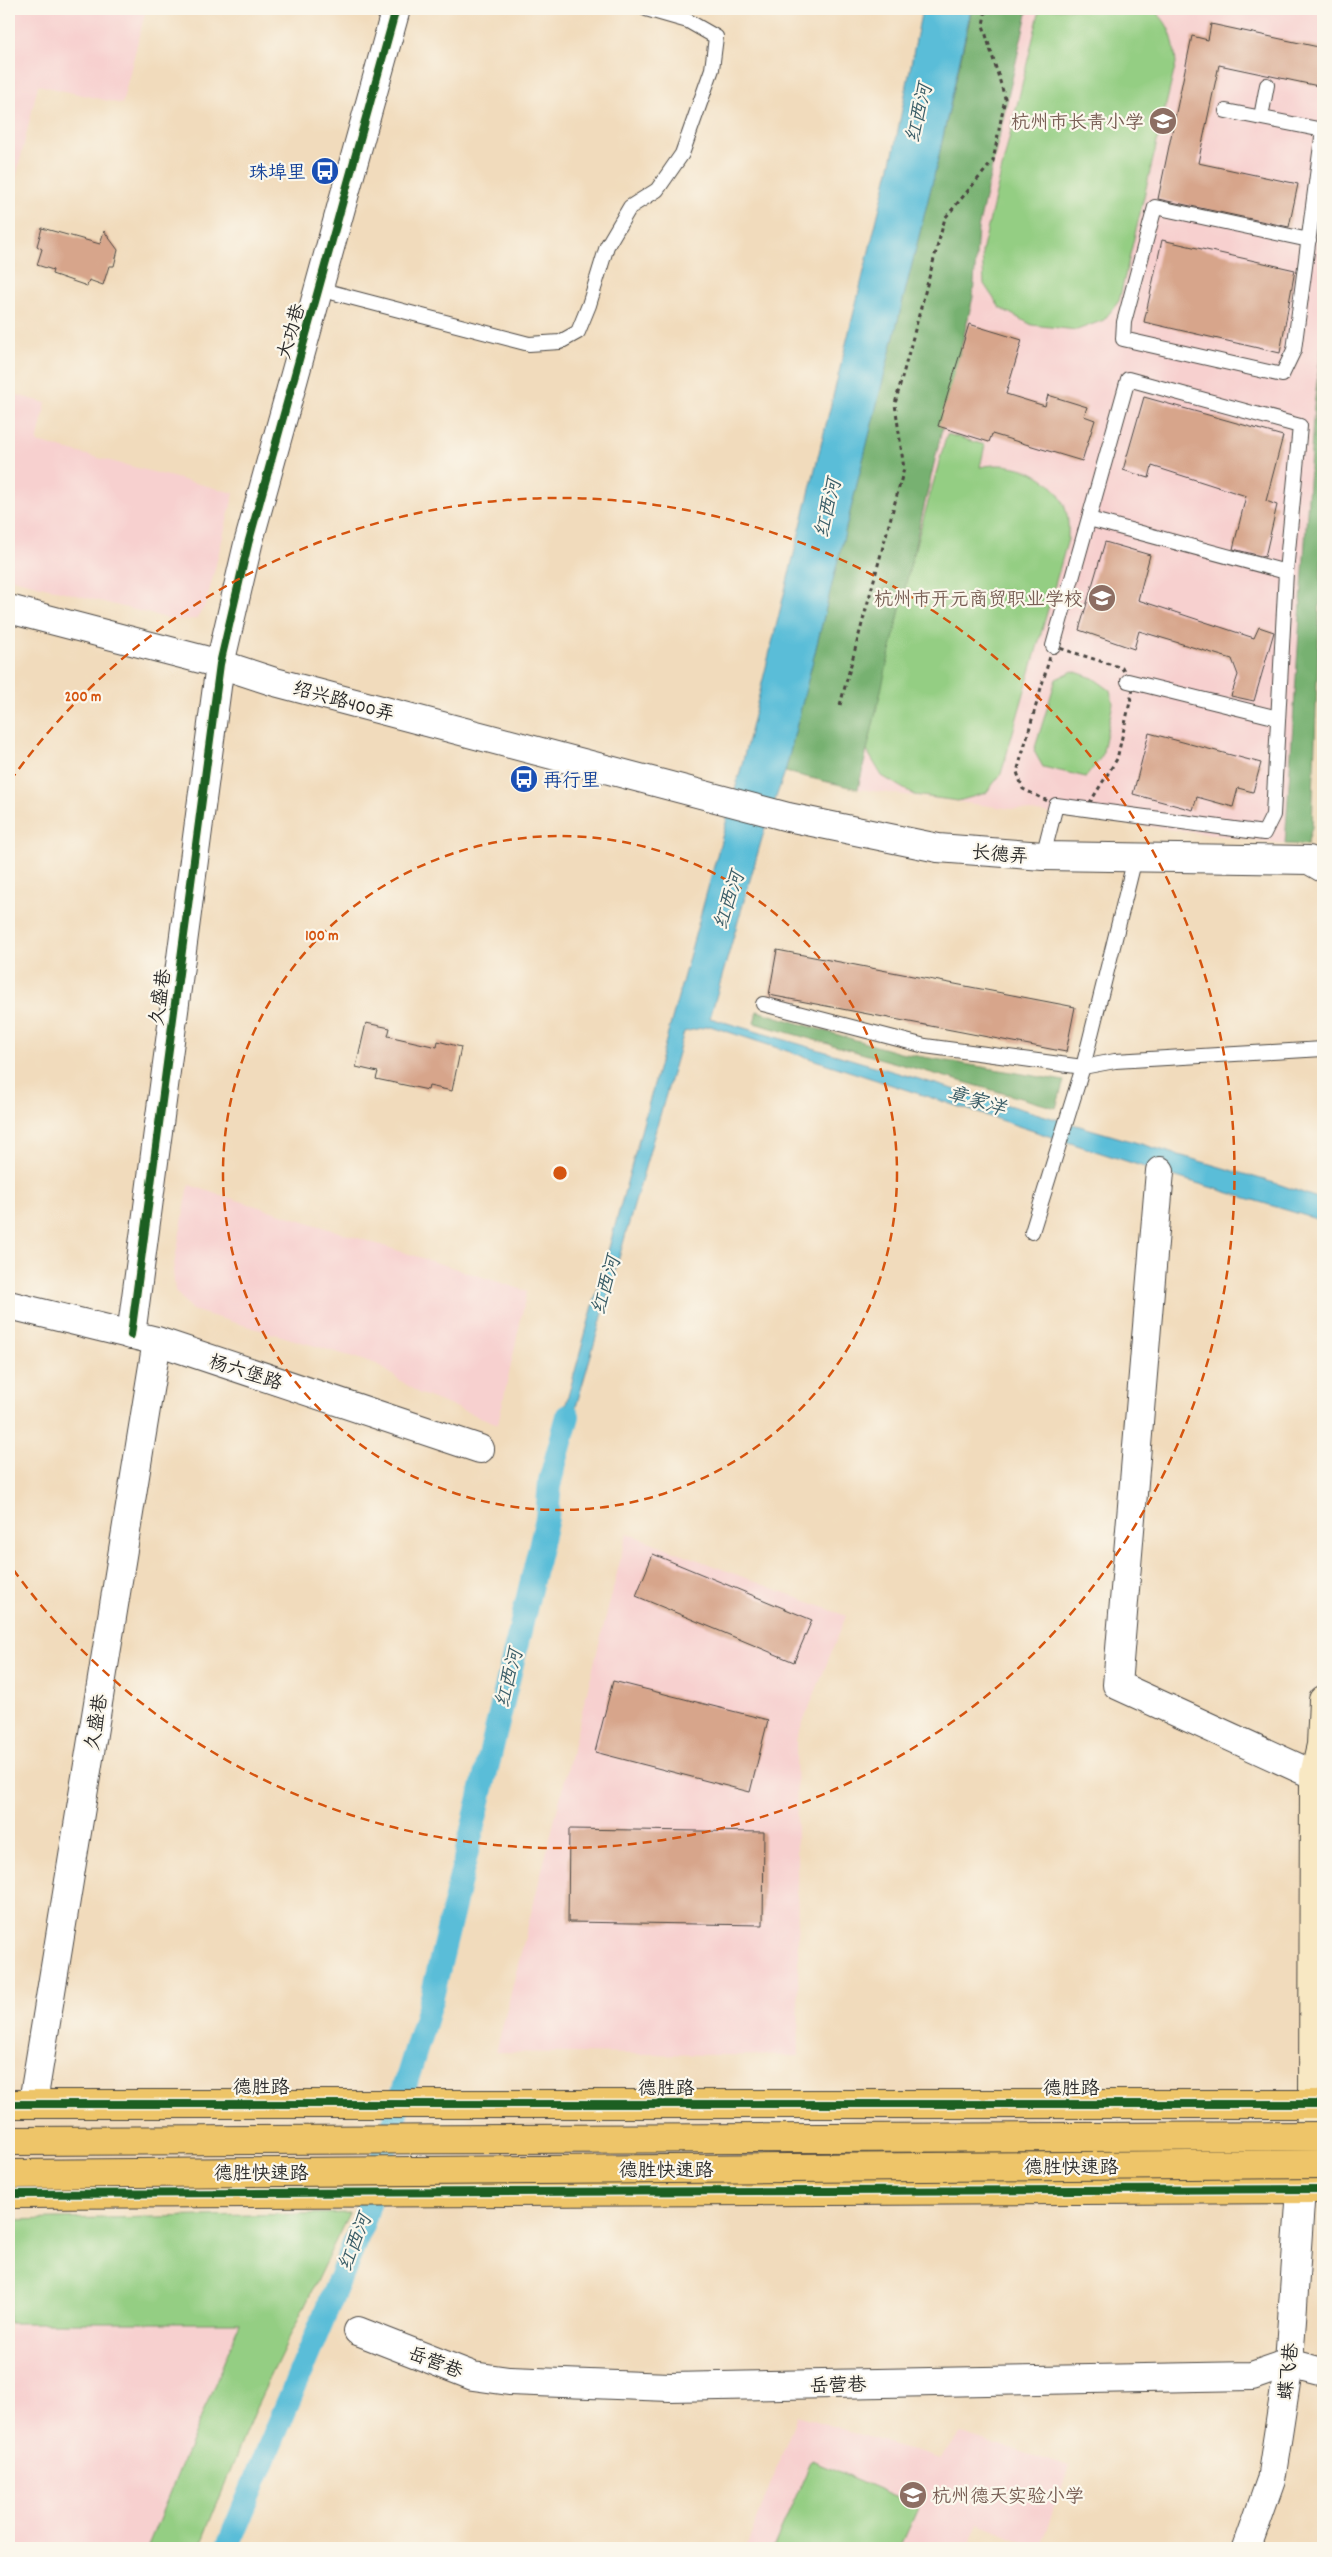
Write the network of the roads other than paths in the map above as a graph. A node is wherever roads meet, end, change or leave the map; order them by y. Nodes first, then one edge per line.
1 (396, 9) edge
2 (646, 9) edge
3 (1267, 85) dead end
4 (1226, 110) dead end
5 (1261, 117) junction
6 (1323, 130) edge
7 (1309, 240) junction
8 (318, 289) junction
9 (1089, 519) junction
10 (1286, 572) junction
11 (9, 609) edge
12 (1053, 646) road end
13 (220, 664) junction
14 (1128, 681) road end
15 (1278, 718) junction
16 (681, 788) joint
17 (1043, 856) junction
18 (1134, 858) junction
19 (1323, 868) edge
20 (763, 1004) dead end
21 (1323, 1048) edge
22 (1083, 1067) junction
23 (1160, 1171) dead end
24 (1032, 1232) dead end
25 (9, 1305) edge
26 (131, 1335) junction
27 (158, 1341) junction
28 (480, 1449) dead end
29 (1323, 1700) edge
30 (1314, 1775) junction
31 (21, 2103) edge
32 (1318, 2104) edge
33 (1323, 2136) edge
34 (9, 2141) edge
35 (1323, 2164) edge
36 (9, 2174) edge
37 (1312, 2189) edge
38 (9, 2194) edge
39 (358, 2331) dead end
40 (1290, 2364) junction
41 (1323, 2372) edge
42 (1247, 2548) edge

1 - 8 street, 大功巷
2 - 8 lane
3 - 5 lane
4 - 5 lane
5 - 6 lane
6 - 7 lane
7 - 7 lane
8 - 13 street, 大功巷
9 - 10 lane
9 - 10 lane
9 - 12 lane
10 - 15 lane
11 - 13 street, 绍兴路400弄
13 - 16 street, 绍兴路400弄
13 - 26 street, 久盛巷
14 - 15 lane
15 - 17 lane
16 - 17 street, 长德弄
17 - 18 street, 长德弄
18 - 19 street, 长德弄
18 - 22 lane
20 - 22 lane
21 - 22 lane
22 - 24 lane
23 - 30 street
25 - 26 street, 杨六堡路
26 - 27 street, 杨六堡路
27 - 28 street, 杨六堡路
27 - 31 street, 久盛巷
29 - 30 street
30 - 32 street
31 - 32 main road, 德胜路
32 - 37 street
33 - 34 main road, 德胜快速路, bridge
35 - 36 main road, 德胜快速路, bridge
37 - 38 main road
37 - 40 street, 蝶飞巷
39 - 40 street, 岳营巷
40 - 41 street
40 - 42 street, 蝶飞巷

